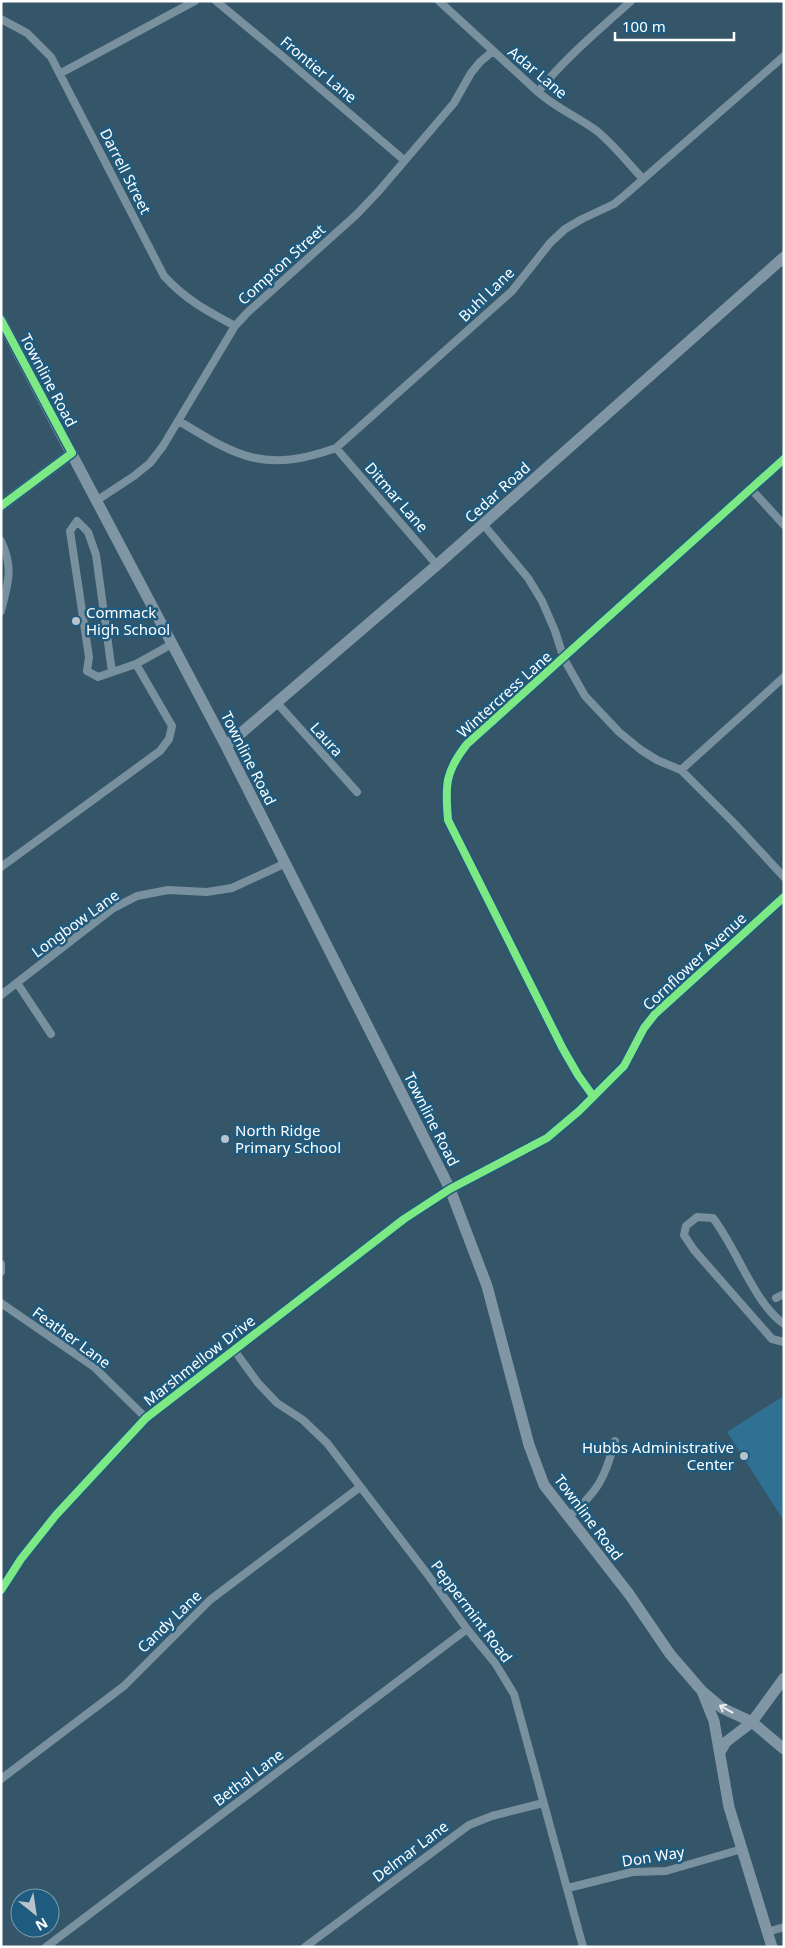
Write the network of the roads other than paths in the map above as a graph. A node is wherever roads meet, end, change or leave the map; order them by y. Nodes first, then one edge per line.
1 (195, 1) edge
2 (216, 1) edge
3 (439, 1) edge
4 (631, 1) edge
5 (1, 19) edge
6 (493, 52) junction
7 (784, 56) edge
8 (61, 73) junction
9 (538, 92) junction
10 (404, 160) junction
11 (643, 179) junction
12 (784, 257) edge
13 (1, 320) edge
14 (236, 326) junction
15 (180, 421) junction
16 (336, 448) junction
17 (72, 453) junction
18 (784, 459) edge
19 (751, 489) junction
20 (96, 500) junction
21 (1, 506) edge
22 (483, 524) junction
23 (784, 525) edge
24 (1, 542) edge
25 (438, 564) junction
26 (1, 611) edge
27 (172, 644) junction
28 (564, 658) junction
29 (136, 664) junction
30 (112, 672) junction
31 (784, 677) edge
32 (278, 704) junction
33 (226, 746) junction
34 (681, 770) junction
35 (357, 792) dead end
36 (286, 863) junction
37 (1, 867) edge
38 (784, 877) edge
39 (784, 897) edge
40 (17, 982) junction
41 (1, 995) edge
42 (51, 1034) dead end
43 (593, 1096) junction
44 (450, 1189) junction
45 (1, 1264) edge
46 (1, 1272) edge
47 (784, 1294) edge
48 (776, 1298) dead end
49 (1, 1304) edge
50 (784, 1324) edge
51 (784, 1342) edge
52 (234, 1350) junction
53 (146, 1418) junction
54 (615, 1441) dead end
55 (360, 1487) junction
56 (568, 1517) junction
57 (1, 1590) edge
58 (467, 1629) junction
59 (784, 1678) edge
60 (702, 1691) junction
61 (752, 1722) junction
62 (784, 1749) edge
63 (720, 1752) junction
64 (1, 1779) edge
65 (544, 1803) junction
66 (742, 1849) junction
67 (568, 1888) junction
68 (784, 1927) edge
69 (767, 1932) junction
70 (46, 1947) edge
71 (305, 1947) edge
72 (583, 1947) edge
73 (772, 1947) edge

1 - 8 street
2 - 10 street, Frontier Lane
3 - 6 street, Adar Lane
4 - 9 street
5 - 8 street, Darrell Street
6 - 9 street, Adar Lane
6 - 10 street, Compton Street
7 - 11 street, Buhl Lane
8 - 14 street, Darrell Street
9 - 11 street, Adar Lane
10 - 14 street, Compton Street
11 - 16 street, Buhl Lane
12 - 22 main road, Cedar Road
13 - 17 main road, Townline Road
14 - 15 street, Compton Street
15 - 16 street, Buhl Lane
15 - 20 street, Compton Street
16 - 25 street, Ditmar Lane
17 - 20 main road, Townline Road
17 - 21 main road
18 - 19 street, Wintercress Lane
19 - 23 street
19 - 28 street, Wintercress Lane
20 - 27 main road, Townline Road
22 - 25 main road, Cedar Road
22 - 28 street
24 - 26 street
25 - 32 main road, Cedar Road
27 - 29 street
27 - 33 main road, Townline Road
28 - 34 street
28 - 43 street, Wintercress Lane
29 - 30 street
29 - 37 street
30 - 30 street
31 - 34 street
32 - 33 main road, Cedar Road
32 - 35 street, Laura
33 - 36 main road, Townline Road
34 - 38 street
36 - 40 street, Longbow Lane
36 - 44 main road, Townline Road
39 - 43 street, Cornflower Avenue
40 - 41 street, Longbow Lane
40 - 42 street
43 - 44 street, Cornflower Avenue
44 - 52 street, Marshmellow Drive
44 - 56 main road, Townline Road
45 - 46 street
47 - 48 street
49 - 53 street, Feather Lane
50 - 51 street
52 - 53 street, Marshmellow Drive
52 - 55 street, Peppermint Road
53 - 57 street, Marshmellow Drive
54 - 56 street
55 - 58 street, Peppermint Road
55 - 64 street, Candy Lane
56 - 60 main road, Townline Road
58 - 65 street, Peppermint Road
58 - 70 street, Bethal Lane
59 - 61 main road
61 -> 60 main road
60 - 63 main road, Townline Road
61 - 62 main road
61 - 63 main road
63 - 66 main road, Townline Road
65 - 67 street, Peppermint Road
65 - 71 street, Delmar Lane
66 - 67 street, Don Way
66 - 69 main road, Townline Road
67 - 72 street, Peppermint Road
68 - 69 street
69 - 73 main road, Townline Road

